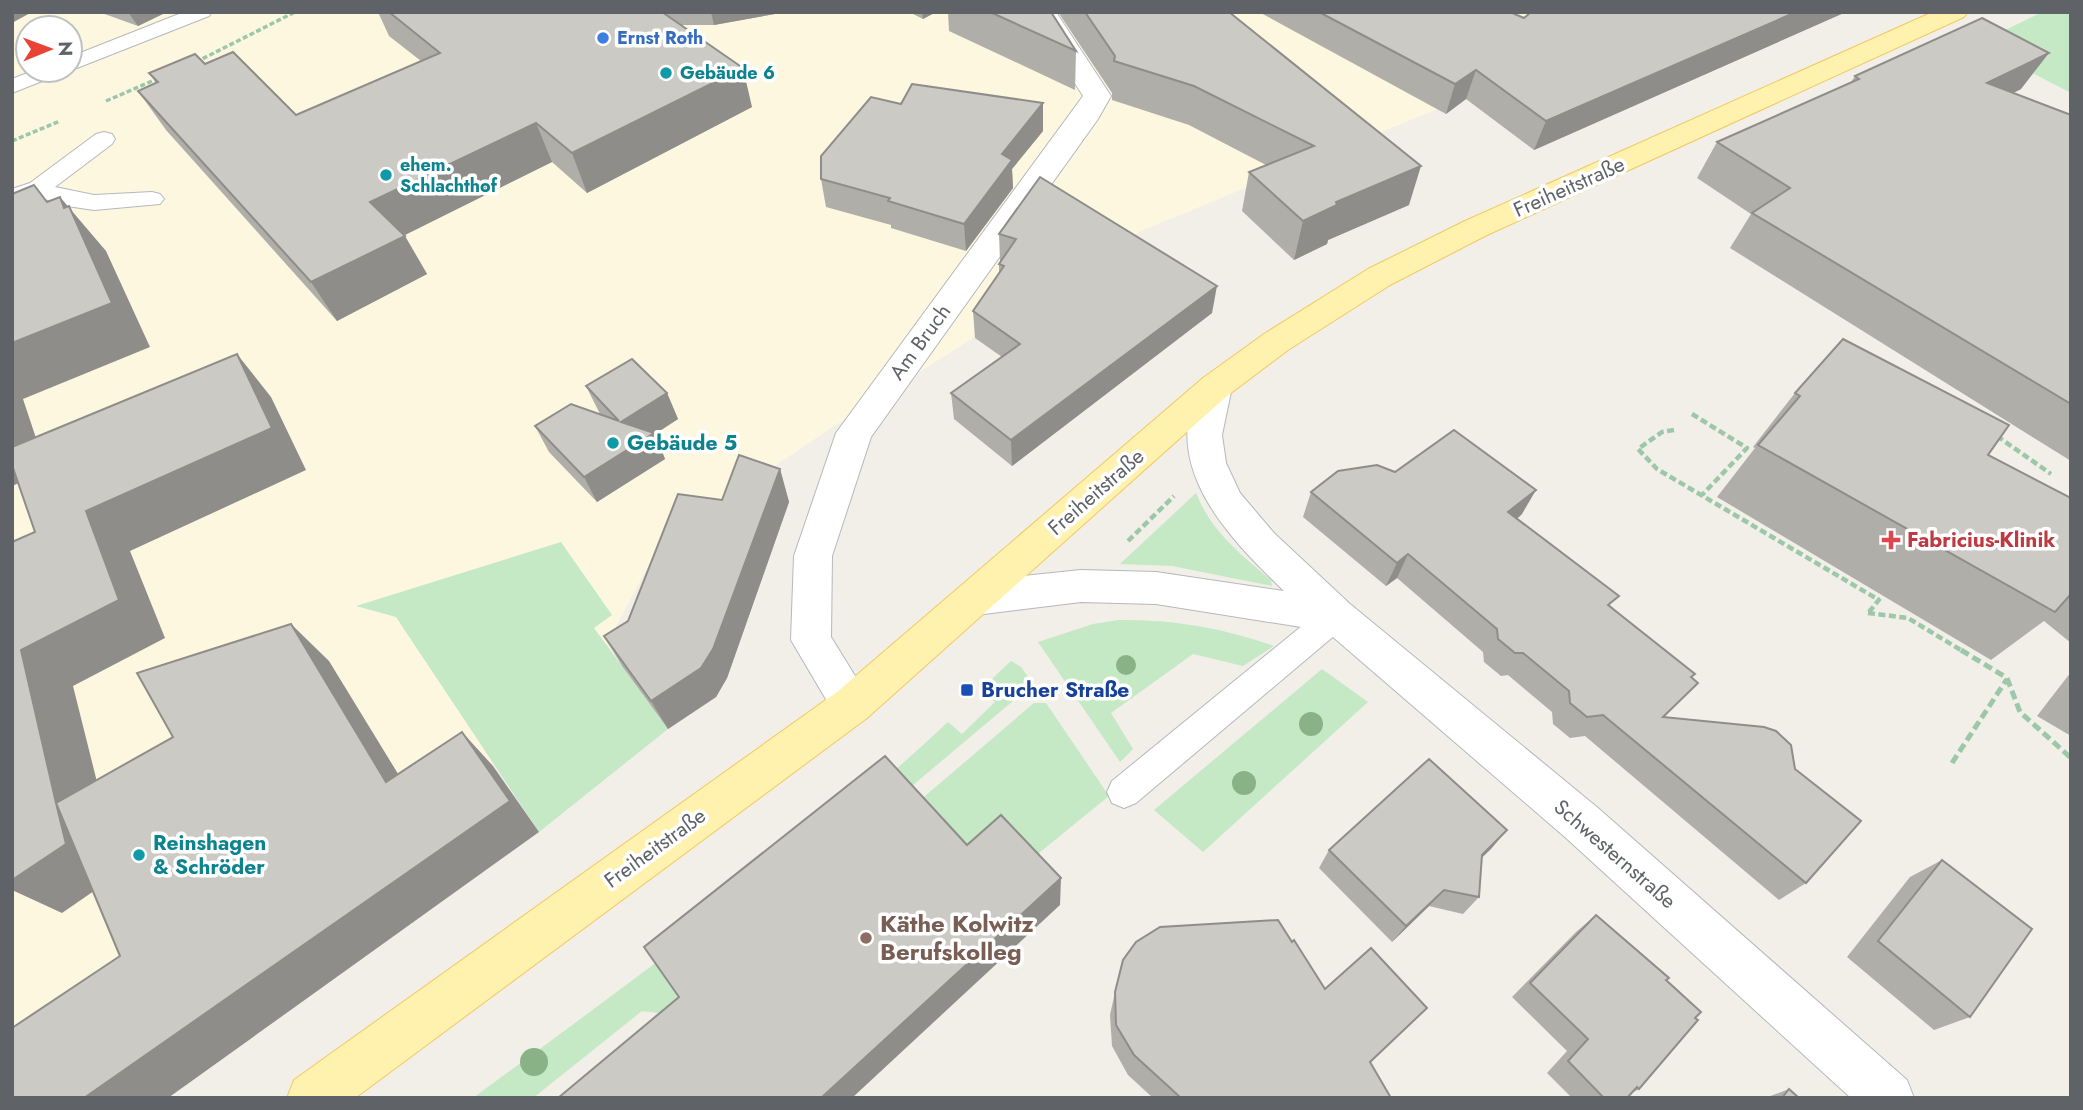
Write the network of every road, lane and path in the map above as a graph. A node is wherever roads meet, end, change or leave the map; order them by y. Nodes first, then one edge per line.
1 (202, 12) edge
2 (295, 12) edge
3 (1043, 12) edge
4 (1955, 12) edge
5 (84, 58) edge
6 (185, 67) edge
7 (160, 77) edge
8 (99, 104) dead end
9 (62, 120) dead end
10 (104, 139) dead end
11 (12, 141) edge
12 (38, 188) junction
13 (12, 198) edge
14 (152, 199) dead end
15 (1215, 387) junction
16 (1692, 414) dead end
17 (1674, 430) dead end
18 (1996, 436) edge
19 (2051, 474) dead end
20 (1182, 489) dead end
21 (1703, 495) junction
22 (1122, 547) dead end
23 (976, 598) junction
24 (1336, 616) junction
25 (2007, 678) junction
26 (852, 705) junction
27 (2071, 758) edge
28 (1952, 763) dead end
29 (1124, 792) dead end
30 (312, 1098) edge
31 (1889, 1098) edge

1 - 5 lane
2 - 6 path
3 - 26 street, Am Bruch
4 - 15 main road, Freiheitstraße
7 - 8 path
9 - 11 path
10 - 12 lane
12 - 13 lane
12 - 14 lane
15 - 23 main road, Freiheitstraße
15 - 24 street, Schwesternstraße
16 - 21 path
17 - 21 path
18 - 19 path
20 - 22 path
21 - 25 path
23 - 24 street
23 - 26 main road, Freiheitstraße
24 - 29 lane
24 - 31 street, Schwesternstraße
25 - 27 path
25 - 28 path
26 - 30 main road, Freiheitstraße

